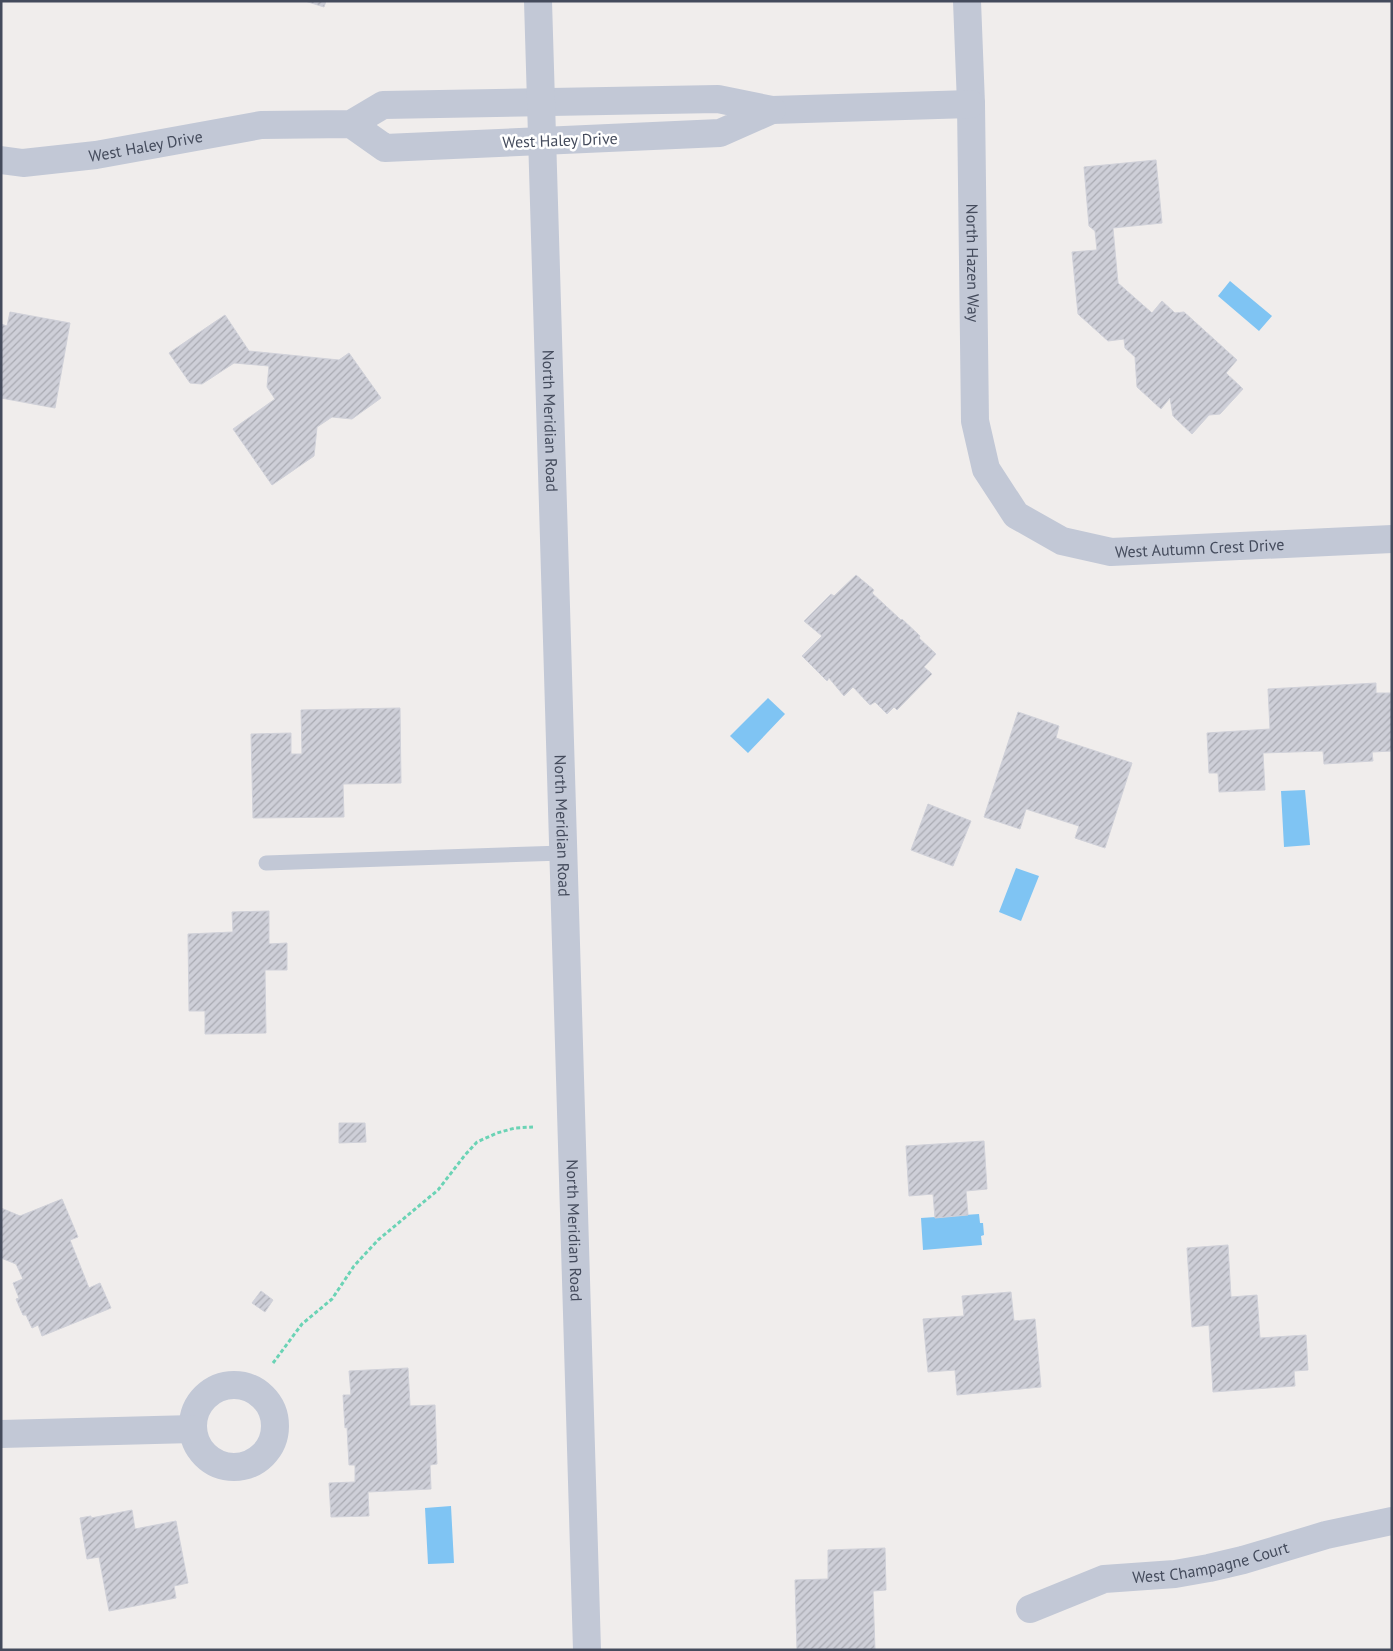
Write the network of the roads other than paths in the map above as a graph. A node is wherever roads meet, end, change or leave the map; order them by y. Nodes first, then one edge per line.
1 (538, 1) edge
2 (967, 1) edge
3 (541, 102) junction
4 (971, 104) junction
5 (772, 110) junction
6 (351, 124) junction
7 (542, 140) junction
8 (1, 160) edge
9 (1016, 514) joint
10 (1392, 539) edge
11 (563, 853) junction
12 (266, 863) dead end
13 (193, 1429) dead end
14 (1, 1434) edge
15 (1392, 1521) edge
16 (1030, 1609) dead end
17 (587, 1650) edge

1 - 3 street, North Meridian Road
2 - 4 street, North Hazen Way
3 - 5 street, West Haley Drive
3 - 6 street, West Haley Drive
3 - 7 street, North Meridian Road
4 - 5 street, West Haley Drive
4 - 9 street, North Hazen Way
5 - 7 street, West Haley Drive
6 - 7 street, West Haley Drive
6 - 8 street, West Haley Drive
7 - 11 street, North Meridian Road
9 - 10 street, West Autumn Crest Drive
11 - 12 lane
11 - 17 street, North Meridian Road
13 - 14 street
15 - 16 street, West Champagne Court

